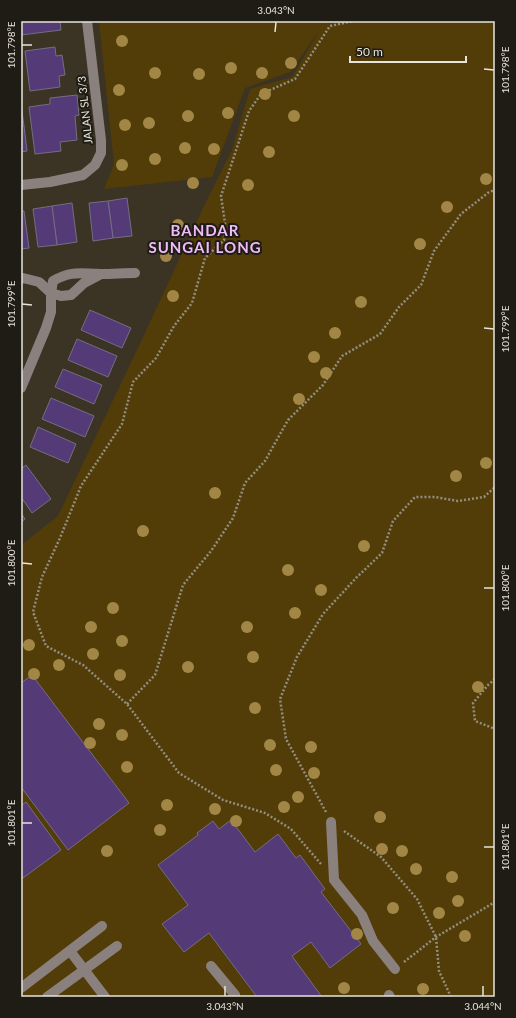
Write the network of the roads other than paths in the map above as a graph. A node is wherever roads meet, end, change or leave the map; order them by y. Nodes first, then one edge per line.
1 (87, 21) edge
2 (21, 185) edge
3 (136, 273) dead end
4 (101, 274) junction
5 (21, 279) edge
6 (51, 293) junction
7 (21, 388) edge
8 (331, 822) road end
9 (102, 926) dead end
10 (118, 946) dead end
11 (70, 951) junction
12 (211, 966) dead end
13 (395, 968) road end
14 (85, 970) junction
15 (21, 988) edge
16 (237, 996) edge
17 (47, 997) edge
18 (105, 997) edge

1 - 2 street, JALAN SL 3/3
3 - 4 street
4 - 6 street
4 - 6 street
5 - 6 street
6 - 7 street
8 - 13 street
9 - 11 street
10 - 14 street
11 - 14 street
11 - 15 street
12 - 16 street
14 - 17 street
14 - 18 street

